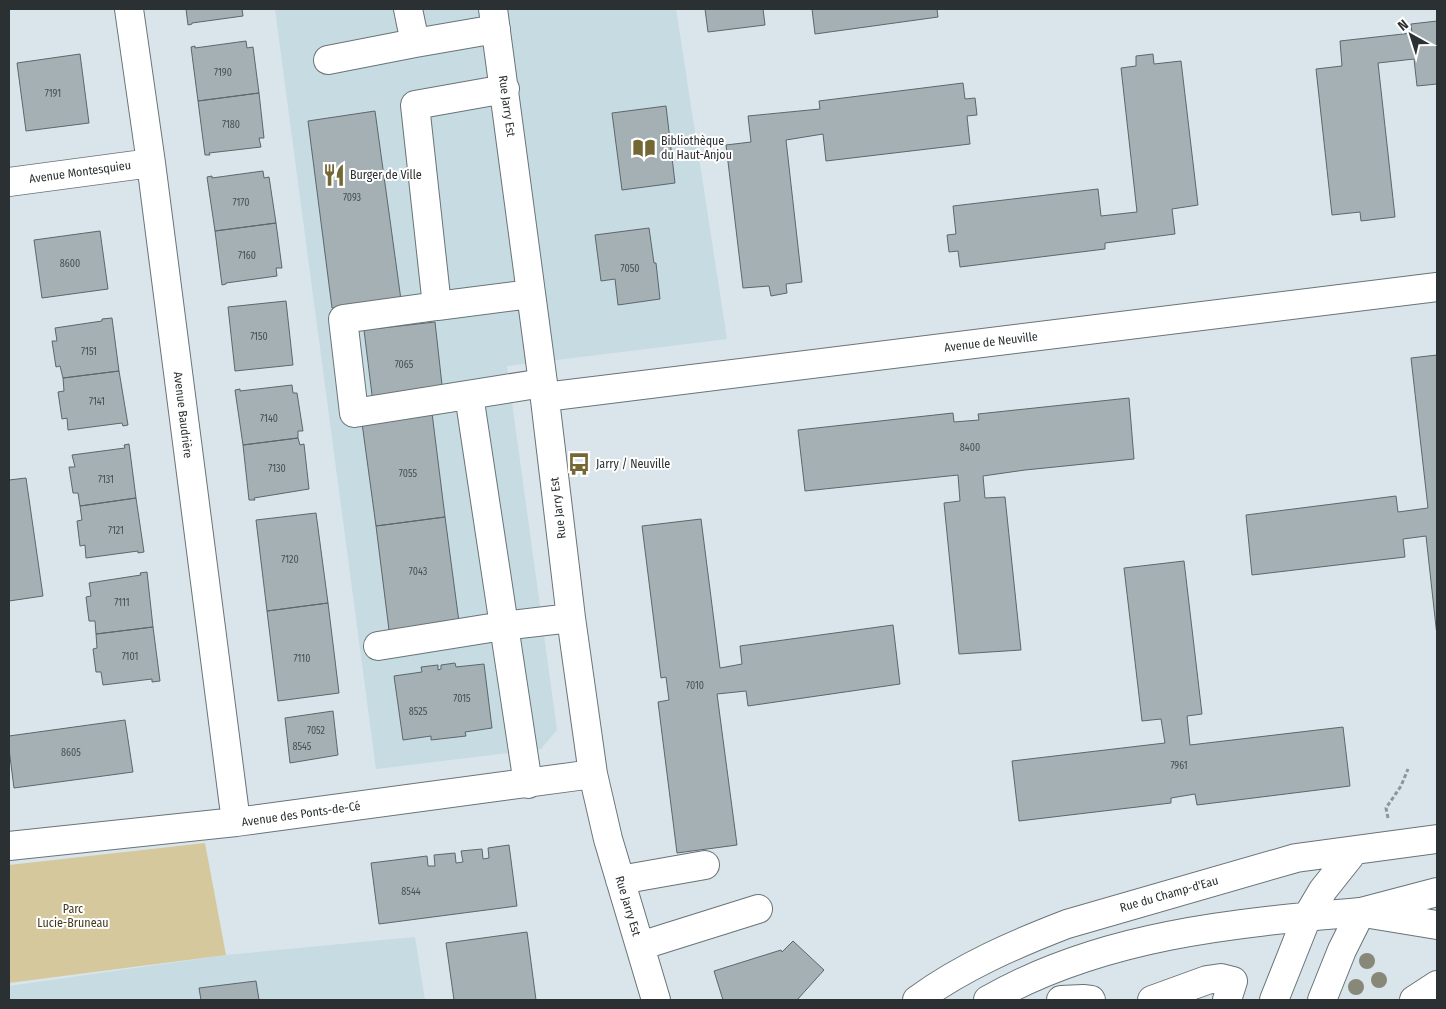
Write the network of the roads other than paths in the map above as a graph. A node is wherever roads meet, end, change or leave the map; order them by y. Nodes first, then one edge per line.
1 (129, 9) edge
2 (408, 9) edge
3 (495, 19) edge
4 (414, 43) junction
5 (328, 60) dead end
6 (505, 89) junction
7 (151, 163) junction
8 (9, 182) edge
9 (1437, 287) edge
10 (531, 294) junction
11 (437, 306) junction
12 (544, 390) junction
13 (468, 395) junction
14 (571, 618) junction
15 (503, 626) junction
16 (378, 646) dead end
17 (593, 774) junction
18 (528, 784) junction
19 (236, 822) junction
20 (1437, 839) edge
21 (9, 846) edge
22 (1354, 850) junction
23 (705, 865) dead end
24 (620, 880) junction
25 (1437, 892) edge
26 (758, 909) dead end
27 (1361, 912) junction
28 (1307, 917) junction
29 (1437, 924) edge
30 (640, 946) junction
31 (1437, 985) edge
32 (656, 1000) edge
33 (917, 1000) edge
34 (988, 1000) edge
35 (1061, 1000) edge
36 (1091, 1000) edge
37 (1152, 1000) edge
38 (1227, 1000) edge
39 (1274, 1000) edge
40 (1322, 1000) edge
41 (1414, 1000) edge

1 - 7 street, Avenue Baudrière
2 - 4 street
3 - 4 street
3 - 6 street, Rue Jarry Est
4 - 5 street
6 - 10 street, Rue Jarry Est
6 - 11 street
7 - 8 street, Avenue Montesquieu
7 - 19 street, Avenue Baudrière
9 - 12 street, Avenue de Neuville
10 - 11 street
10 - 12 street, Rue Jarry Est
11 - 13 street, Avenue de Neuville
12 - 13 street, Avenue de Neuville
12 - 14 street, Rue Jarry Est
13 - 15 street
14 - 15 street
14 - 17 street, Rue Jarry Est
15 - 16 street
15 - 18 street
17 - 18 street, Avenue des Ponts-de-Cé
17 - 24 street, Rue Jarry Est
18 - 19 street, Avenue des Ponts-de-Cé
19 - 21 street, Avenue des Ponts-de-Cé
20 - 22 street, Rue du Champ-d'Eau
22 - 28 street
22 - 33 street, Rue du Champ-d'Eau
23 - 24 street
24 - 30 street, Rue Jarry Est
25 - 27 street
26 - 30 street
27 - 28 street
27 - 29 street
27 - 40 street
28 - 34 street
28 - 39 street
30 - 32 street, Rue Jarry Est
31 - 41 street
35 - 36 street
37 - 38 street

